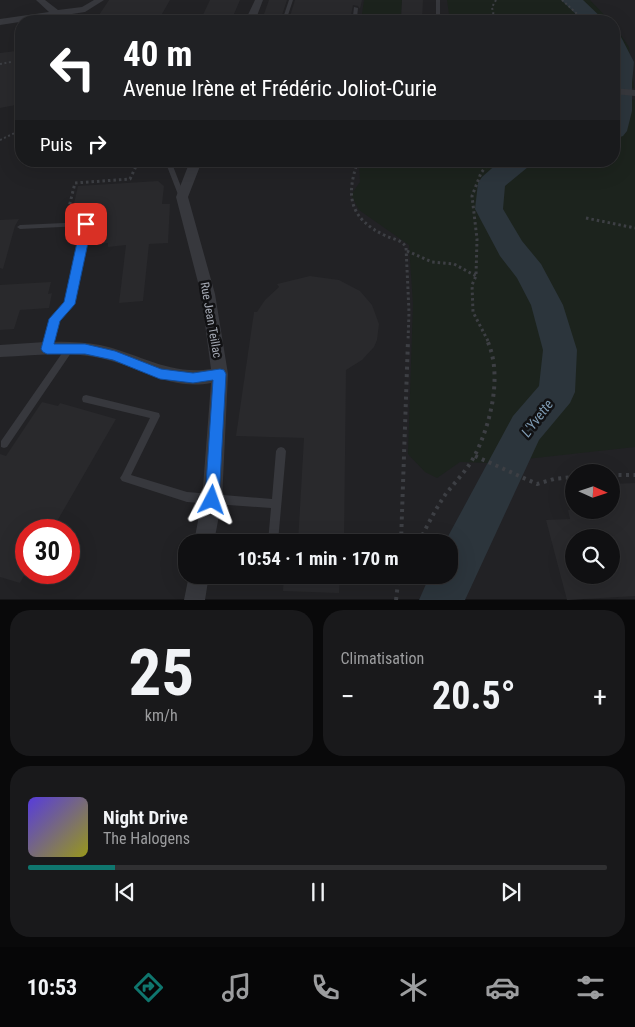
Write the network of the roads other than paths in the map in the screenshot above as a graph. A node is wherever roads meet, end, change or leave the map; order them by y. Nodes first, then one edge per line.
1 (40, 0) edge
2 (100, 0) edge
3 (259, 0) edge
4 (291, 0) edge
5 (438, 0) edge
6 (356, 8) dead end
7 (56, 15) edge
8 (65, 15) edge
9 (255, 15) edge
10 (286, 15) edge
11 (354, 15) edge
12 (438, 15) edge
13 (15, 21) edge
14 (0, 22) edge
15 (620, 92) edge
16 (634, 93) edge
17 (170, 167) edge
18 (194, 167) edge
19 (182, 197) junction
20 (20, 227) dead end
21 (70, 348) junction
22 (47, 349) junction
23 (0, 351) edge
24 (220, 374) junction
25 (86, 399) dead end
26 (4, 444) dead end
27 (281, 450) dead end
28 (212, 500) junction
29 (277, 504) junction
30 (206, 534) edge
31 (274, 534) edge
32 (197, 584) edge
33 (194, 600) edge

1 - 7 street
2 - 8 street
3 - 9 street
4 - 10 lane
5 - 12 lane
6 - 11 lane
13 - 14 street
15 - 16 street
17 - 19 lane
18 - 19 street
19 - 24 street, Rue Jean Teillac
20 - 22 lane
21 - 22 street
21 - 24 street
21 - 26 lane
22 - 23 street
24 - 28 street, Rue Jean Teillac
25 - 28 lane
27 - 29 lane
28 - 29 lane
28 - 30 street, Rue Jean Teillac
29 - 31 lane
32 - 33 street

